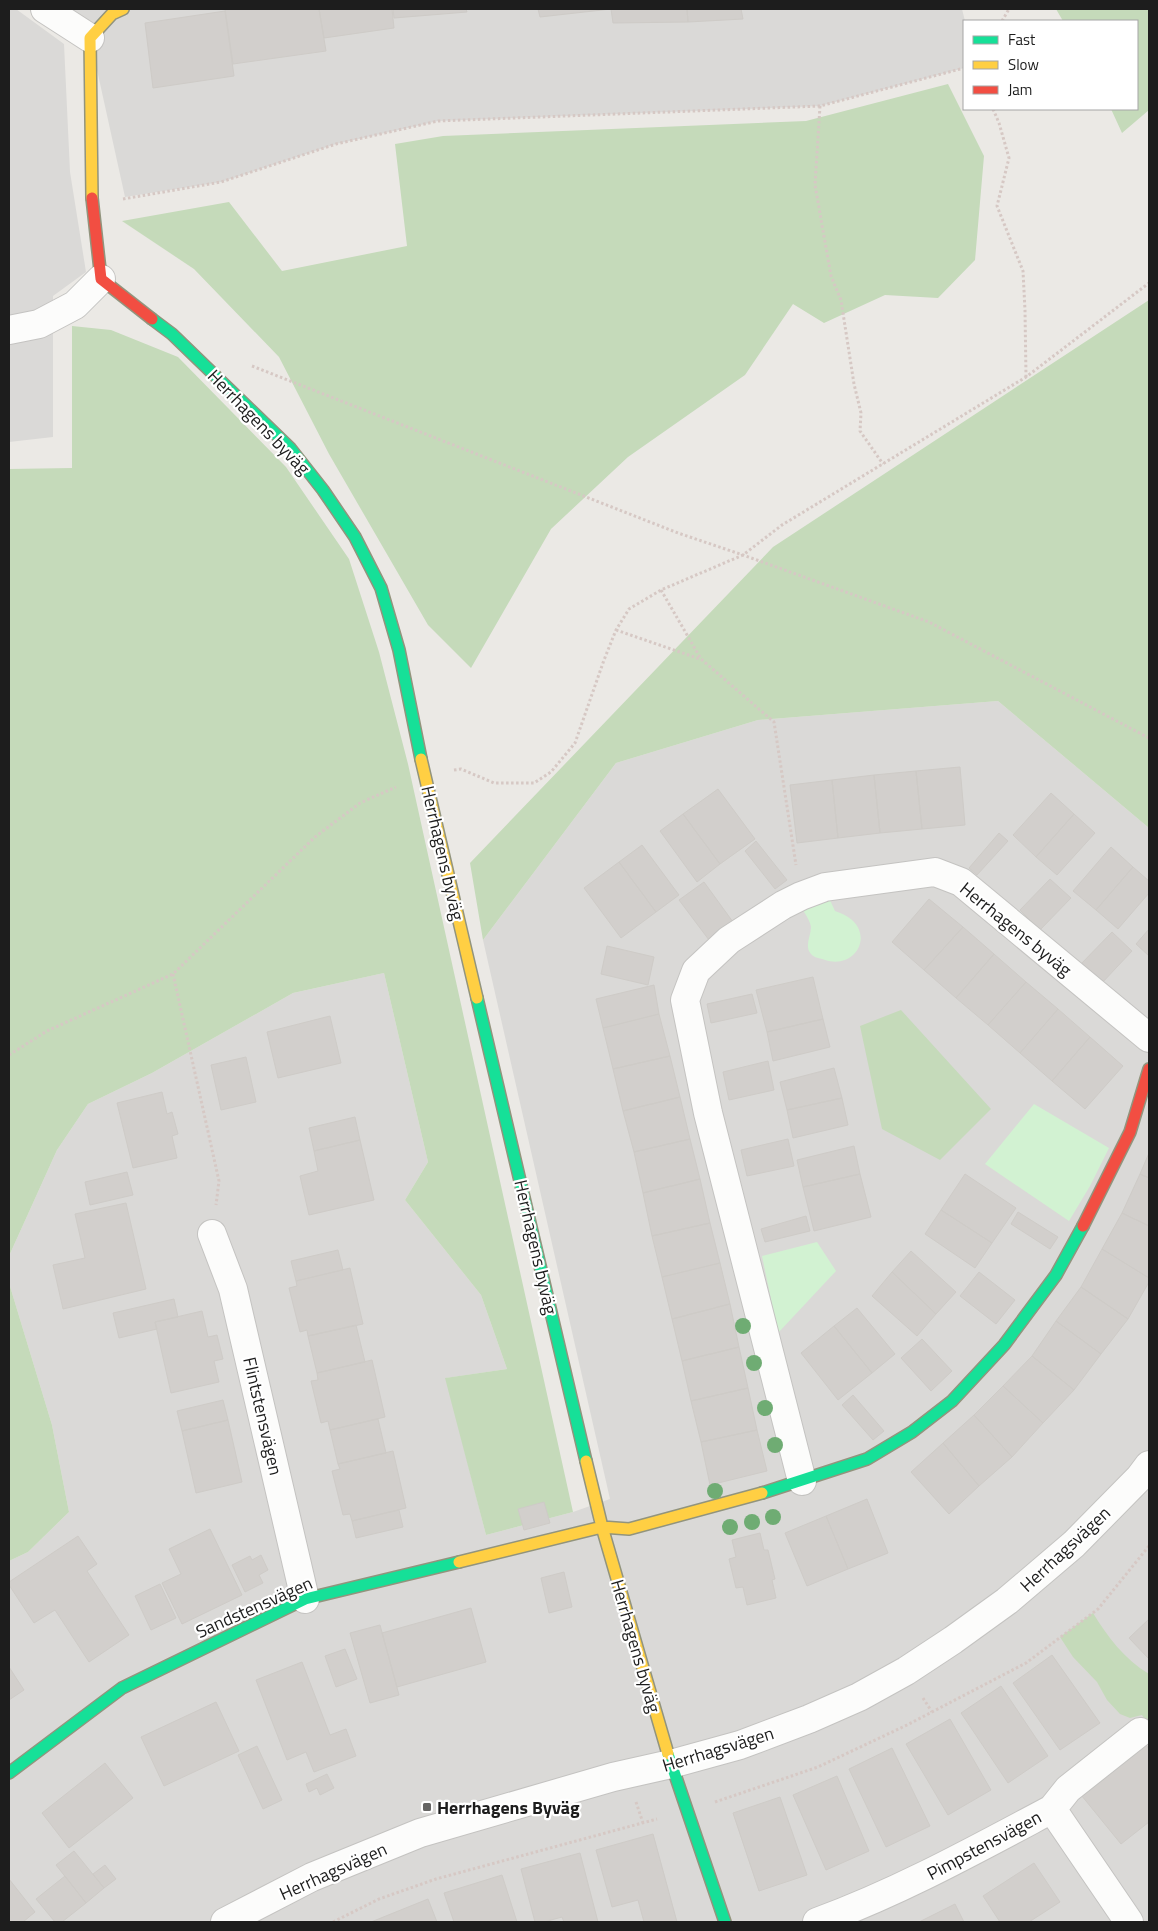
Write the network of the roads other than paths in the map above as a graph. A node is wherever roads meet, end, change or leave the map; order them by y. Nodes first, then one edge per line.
1 (45, 9) edge
2 (123, 9) edge
3 (90, 38) junction
4 (101, 279) junction
5 (9, 330) edge
6 (1149, 1038) edge
7 (1149, 1069) edge
8 (212, 1234) road end
9 (1149, 1465) edge
10 (802, 1481) junction
11 (602, 1527) junction
12 (305, 1600) junction
13 (1140, 1732) dead end
14 (671, 1764) junction
15 (9, 1774) edge
16 (1052, 1809) junction
17 (225, 1922) edge
18 (725, 1922) edge
19 (817, 1922) edge
20 (1129, 1922) edge

1 - 3 street
2 - 3 street
3 - 4 street
4 - 5 street
4 - 11 street, Herrhagens byväg
6 - 10 street, Herrhagens byväg
7 - 10 street
8 - 12 street, Flintstensvägen
9 - 14 street, Herrhagsvägen
10 - 11 street
11 - 12 street, Sandstensvägen
11 - 14 street, Herrhagens byväg
12 - 15 street, Sandstensvägen
13 - 16 street
14 - 17 street, Herrhagsvägen
14 - 18 street
16 - 19 street, Pimpstensvägen
16 - 20 street, Pimpstensvägen

